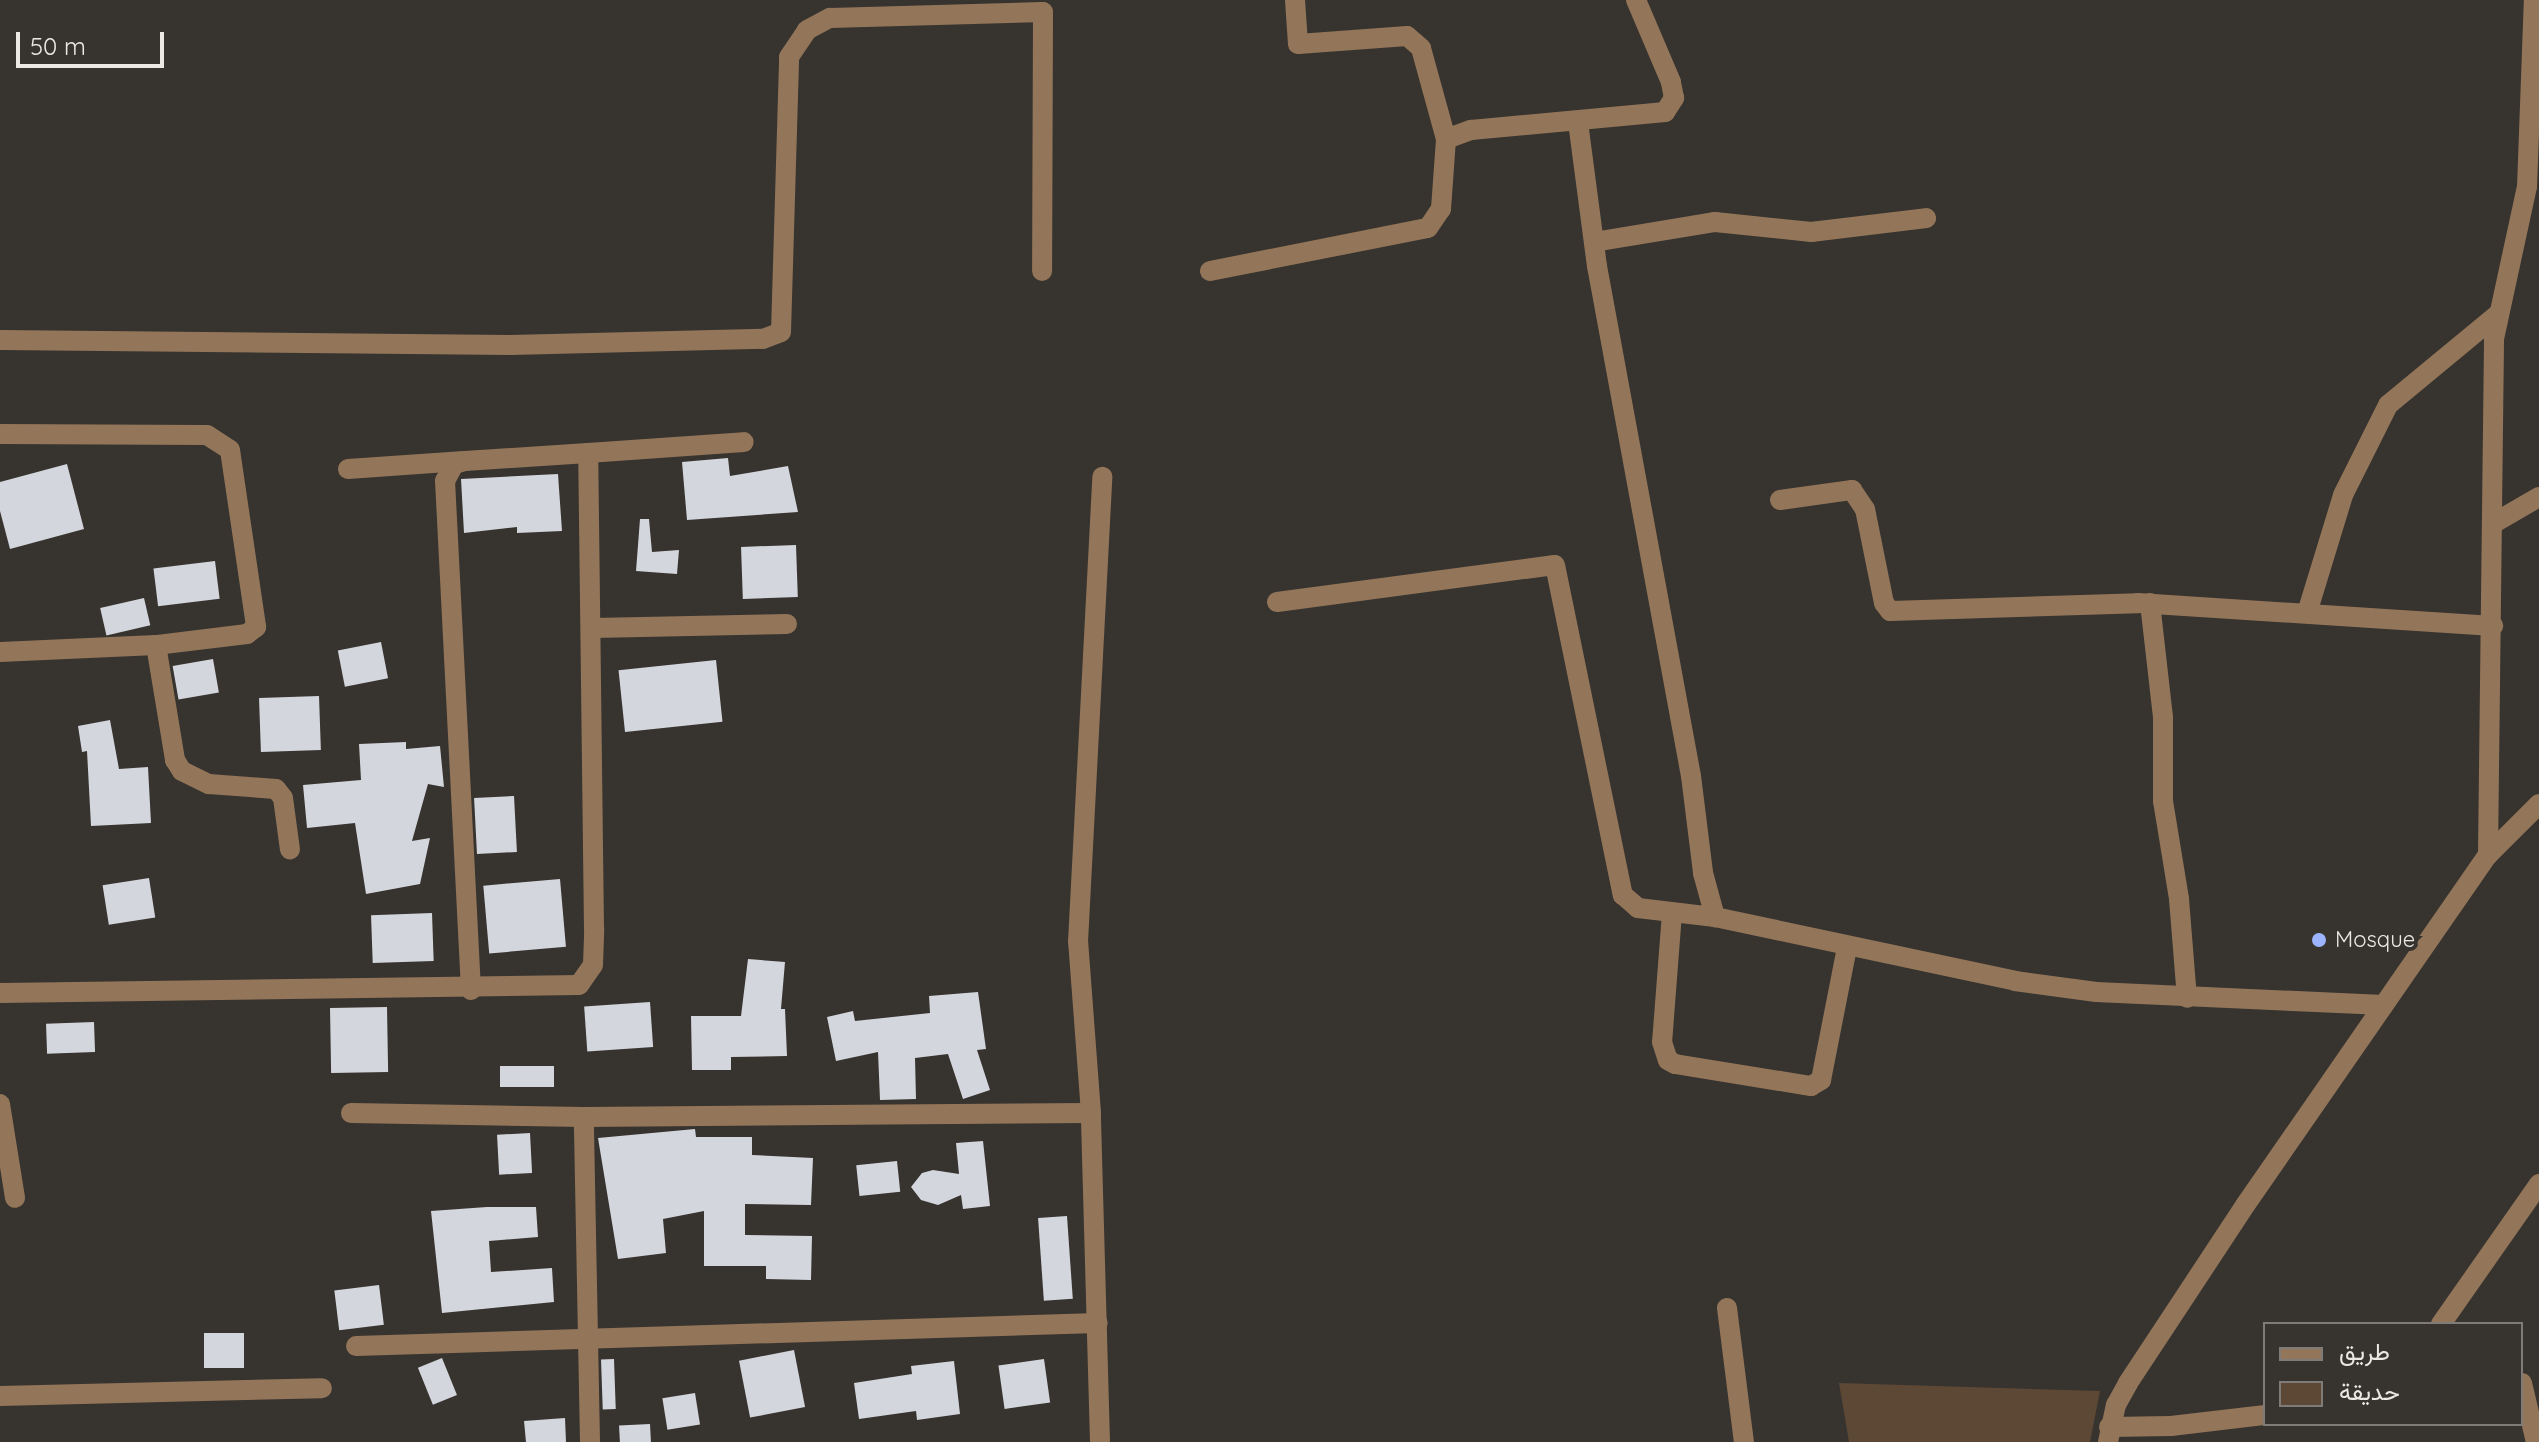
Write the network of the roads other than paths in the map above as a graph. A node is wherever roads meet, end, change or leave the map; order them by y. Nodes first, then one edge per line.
1 (1295, 0) edge
2 (1636, 0) edge
3 (2533, 0) edge
4 (1578, 122) junction
5 (1446, 139) junction
6 (1926, 218) dead end
7 (1594, 242) junction
8 (1042, 271) dead end
9 (1210, 271) dead end
10 (2498, 314) junction
11 (0, 340) edge
12 (0, 434) edge
13 (744, 442) dead end
14 (588, 453) junction
15 (465, 461) junction
16 (348, 469) dead end
17 (1102, 477) dead end
18 (2539, 497) edge
19 (1780, 500) dead end
20 (2494, 523) junction
21 (1277, 602) dead end
22 (2150, 603) junction
23 (2307, 613) junction
24 (787, 624) dead end
25 (2493, 626) junction
26 (593, 628) junction
27 (156, 645) junction
28 (0, 652) edge
29 (2539, 804) edge
30 (290, 850) dead end
31 (2488, 855) junction
32 (1672, 913) junction
33 (1715, 917) junction
34 (1847, 947) junction
35 (471, 990) junction
36 (0, 993) edge
37 (2187, 998) junction
38 (2384, 1005) junction
39 (0, 1104) edge
40 (351, 1113) dead end
41 (1091, 1113) junction
42 (584, 1117) junction
43 (2539, 1184) edge
44 (15, 1198) dead end
45 (1727, 1308) dead end
46 (2442, 1322) edge
47 (1098, 1323) junction
48 (589, 1339) junction
49 (356, 1346) dead end
50 (322, 1388) dead end
51 (2523, 1391) edge
52 (0, 1396) edge
53 (2263, 1415) edge
54 (2108, 1435) edge
55 (590, 1442) edge
56 (1100, 1442) edge
57 (1744, 1442) edge
58 (2536, 1442) edge

1 - 5 street
2 - 4 street
3 - 10 street
4 - 5 street
4 - 7 street
5 - 9 street
6 - 7 street
7 - 33 street
8 - 11 street
10 - 20 street
10 - 23 street
12 - 27 street
13 - 14 street
14 - 15 street
14 - 26 street
15 - 16 street
15 - 35 street
17 - 41 street
18 - 20 street
19 - 22 street
20 - 25 street
21 - 32 street
22 - 23 street
22 - 37 street
23 - 25 street
24 - 26 street
25 - 31 street
26 - 35 street
27 - 28 street
27 - 30 street
29 - 31 street
31 - 38 street
32 - 33 street
32 - 34 street
33 - 34 street
34 - 37 street
35 - 36 street
37 - 38 street
38 - 54 street
39 - 44 street
40 - 42 street
41 - 42 street
41 - 47 street
42 - 48 street
43 - 46 street
45 - 57 street
47 - 48 street
47 - 56 street
48 - 49 street
48 - 55 street
50 - 52 street
51 - 58 street
53 - 54 street

